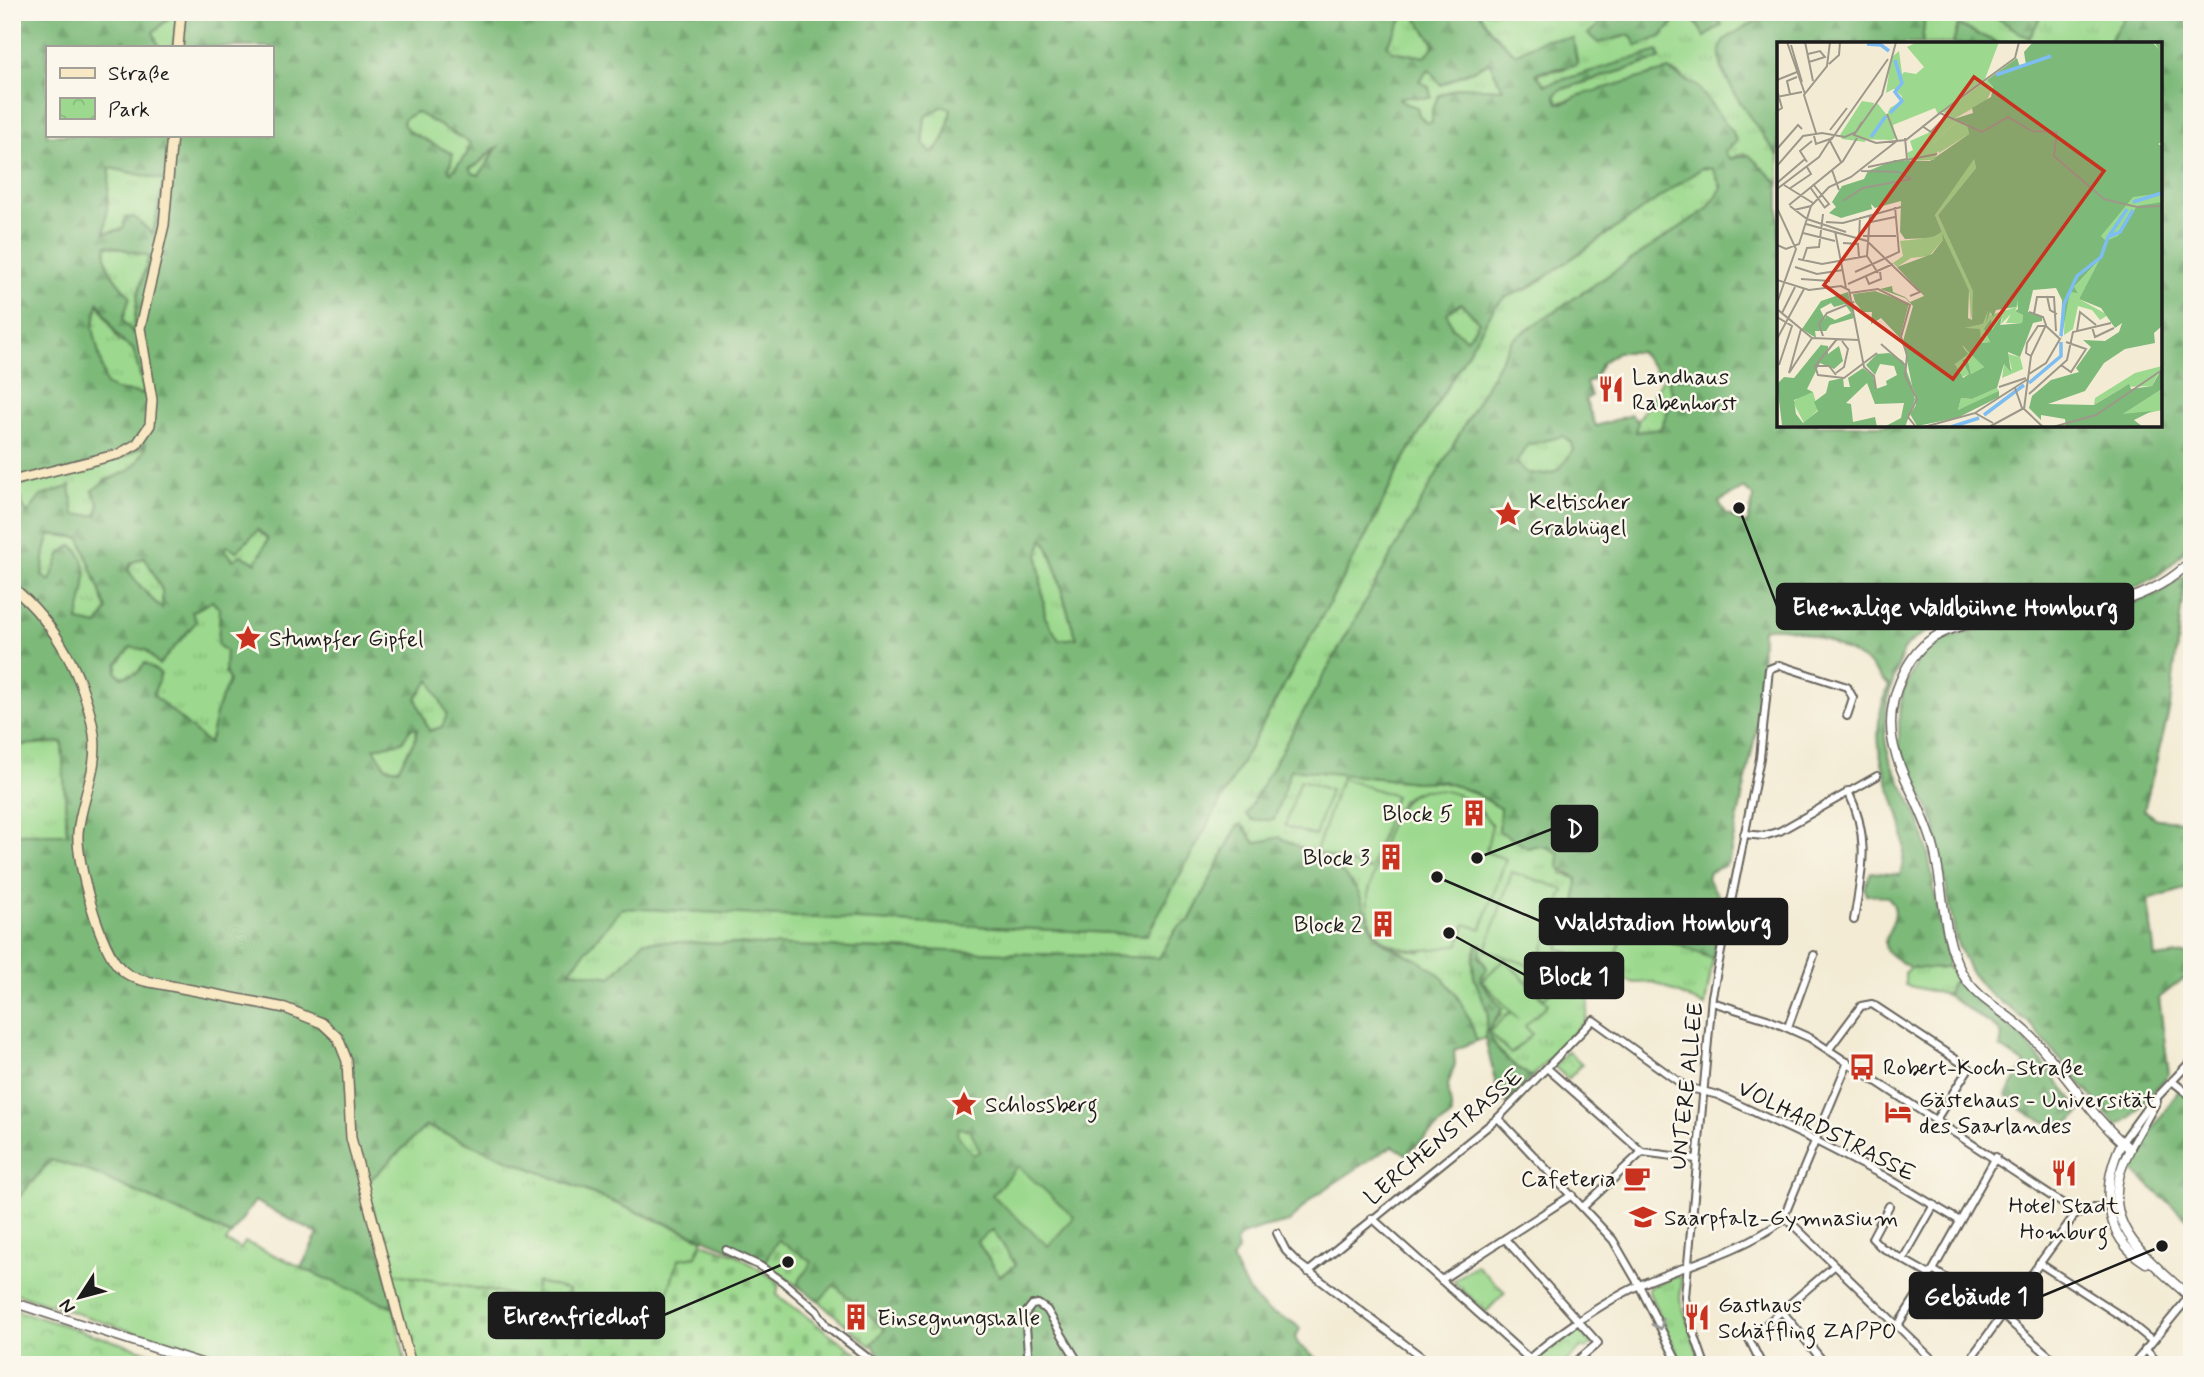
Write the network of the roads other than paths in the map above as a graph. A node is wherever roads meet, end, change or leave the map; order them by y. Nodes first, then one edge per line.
1 (181, 12) edge
2 (178, 46) edge
3 (172, 136) edge
4 (12, 481) edge
5 (2192, 561) edge
6 (12, 587) edge
7 (1847, 716) dead end
8 (1877, 776) dead end
9 (1848, 791) junction
10 (1744, 834) junction
11 (1854, 920) dead end
12 (1814, 955) dead end
13 (1712, 1002) junction
14 (1593, 1020) joint
15 (1788, 1027) junction
16 (1829, 1049) junction
17 (2192, 1060) edge
18 (1848, 1062) junction
19 (1548, 1069) junction
20 (2172, 1081) junction
21 (1702, 1092) junction
22 (2192, 1097) edge
23 (2158, 1099) junction
24 (1498, 1118) junction
25 (1937, 1118) junction
26 (1816, 1141) junction
27 (2122, 1142) junction
28 (2130, 1149) junction
29 (1642, 1152) junction
30 (1996, 1157) junction
31 (1696, 1160) junction
32 (1572, 1195) junction
33 (1934, 1205) junction
34 (2112, 1205) junction
35 (1889, 1206) dead end
36 (1583, 1207) junction
37 (2077, 1213) junction
38 (1372, 1218) junction
39 (1786, 1218) junction
40 (1960, 1221) junction
41 (1277, 1233) dead end
42 (1505, 1239) junction
43 (726, 1250) dead end
44 (1903, 1259) junction
45 (2039, 1263) junction
46 (1834, 1266) junction
47 (1686, 1269) junction
48 (1308, 1272) junction
49 (1932, 1272) junction
50 (1441, 1280) junction
51 (1639, 1285) junction
52 (2190, 1298) edge
53 (12, 1302) edge
54 (1986, 1304) dead end
55 (1781, 1310) junction
56 (2002, 1315) junction
57 (1581, 1321) junction
58 (1898, 1325) junction
59 (2152, 1341) junction
60 (2145, 1349) junction
61 (1530, 1358) junction
62 (207, 1365) edge
63 (411, 1365) edge
64 (877, 1365) edge
65 (1029, 1365) edge
66 (1080, 1365) edge
67 (1432, 1365) edge
68 (1523, 1365) edge
69 (1536, 1365) edge
70 (1572, 1365) edge
71 (1679, 1365) edge
72 (1705, 1365) edge
73 (1762, 1365) edge
74 (1826, 1365) edge
75 (1938, 1365) edge
76 (1966, 1365) edge
77 (2060, 1365) edge
78 (2133, 1365) edge
79 (2160, 1365) edge

1 - 2 main road
3 - 4 main road
5 - 27 street
6 - 63 main road
7 - 10 street, UNTERE ALLEE
8 - 9 street
9 - 10 street
9 - 11 street
10 - 13 street, UNTERE ALLEE
12 - 15 street
13 - 15 street
13 - 21 street, UNTERE ALLEE
14 - 19 street, LERCHENSTRASSE
14 - 21 street, VOLHARDSTRASSE
15 - 16 street
16 - 18 street
16 - 25 street
17 - 20 street
18 - 25 street
18 - 26 street
19 - 24 street, LERCHENSTRASSE
19 - 29 street
20 - 22 street
20 - 23 street
21 - 26 street, VOLHARDSTRASSE
21 - 31 street, UNTERE ALLEE
23 - 27 street
23 - 28 street
24 - 32 street
24 - 38 street, LERCHENSTRASSE
25 - 30 street
26 - 33 street, VOLHARDSTRASSE
26 - 39 street
27 - 28 street
27 - 34 street
28 - 34 street
29 - 31 street
29 - 36 street
30 - 37 street
30 - 40 street
31 - 47 street, UNTERE ALLEE
32 - 36 street
32 - 42 street
33 - 40 street, VOLHARDSTRASSE
33 - 44 street, VOLHARDSTRASSE
34 - 37 street
34 - 52 street
35 - 44 street, VOLHARDSTRASSE
36 - 51 street
37 - 45 street
38 - 48 street, LERCHENSTRASSE
38 - 50 street
39 - 46 street
39 - 47 street
40 - 49 street
41 - 48 street
42 - 50 street
42 - 57 street
43 - 64 street
44 - 49 street, VOLHARDSTRASSE
45 - 56 street
45 - 59 street
46 - 55 street
46 - 58 street
47 - 51 street
47 - 72 street, UNTERE ALLEE
48 - 67 street
49 - 54 street, VOLHARDSTRASSE
49 - 58 street
50 - 61 street
51 - 57 street
51 -> 71 street
52 - 59 street
53 - 62 street
55 - 73 street
55 - 74 street
56 - 76 street
56 - 77 street
57 - 61 street
57 - 70 street
58 - 75 street
59 - 60 street
60 - 78 street
60 - 79 street
61 - 68 street
61 - 69 street
65 - 66 street

